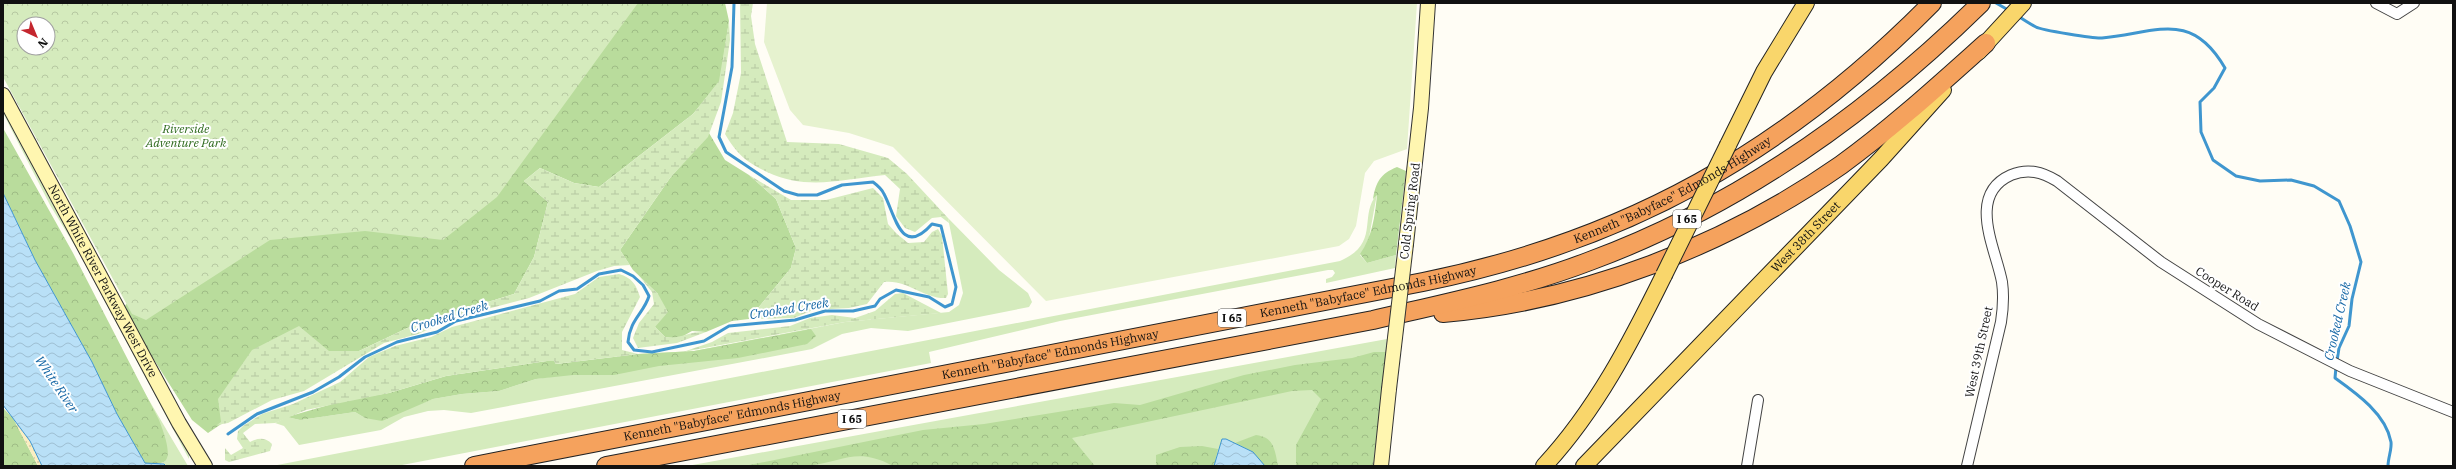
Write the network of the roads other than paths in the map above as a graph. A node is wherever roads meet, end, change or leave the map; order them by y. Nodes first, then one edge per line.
1 (1428, 3) edge
2 (1806, 3) edge
3 (1981, 3) edge
4 (2023, 3) edge
5 (2376, 3) edge
6 (2414, 3) edge
7 (1928, 7) edge
8 (1986, 43) junction
9 (3, 94) edge
10 (2005, 179) joint
11 (1373, 320) junction
12 (1758, 400) dead end
13 (2453, 412) edge
14 (205, 466) edge
15 (474, 466) edge
16 (606, 466) edge
17 (1381, 466) edge
18 (1544, 466) edge
19 (1584, 466) edge
20 (1747, 466) edge
21 (1967, 466) edge

1 - 17 street, Cold Spring Road, bridge
2 - 18 main road, bridge
3 - 11 highway, Kenneth "Babyface" Edmonds Highway / I 65
4 - 8 main road, West 38th Street
5 - 6 street
7 - 15 highway, Kenneth "Babyface" Edmonds Highway / I 65
8 - 11 highway
8 - 19 main road, West 38th Street
9 - 14 street, North White River Parkway West Drive
10 - 13 street, Cooper Road
10 - 21 street, West 39th Street
11 - 16 highway, Kenneth "Babyface" Edmonds Highway / I 65
12 - 20 street

